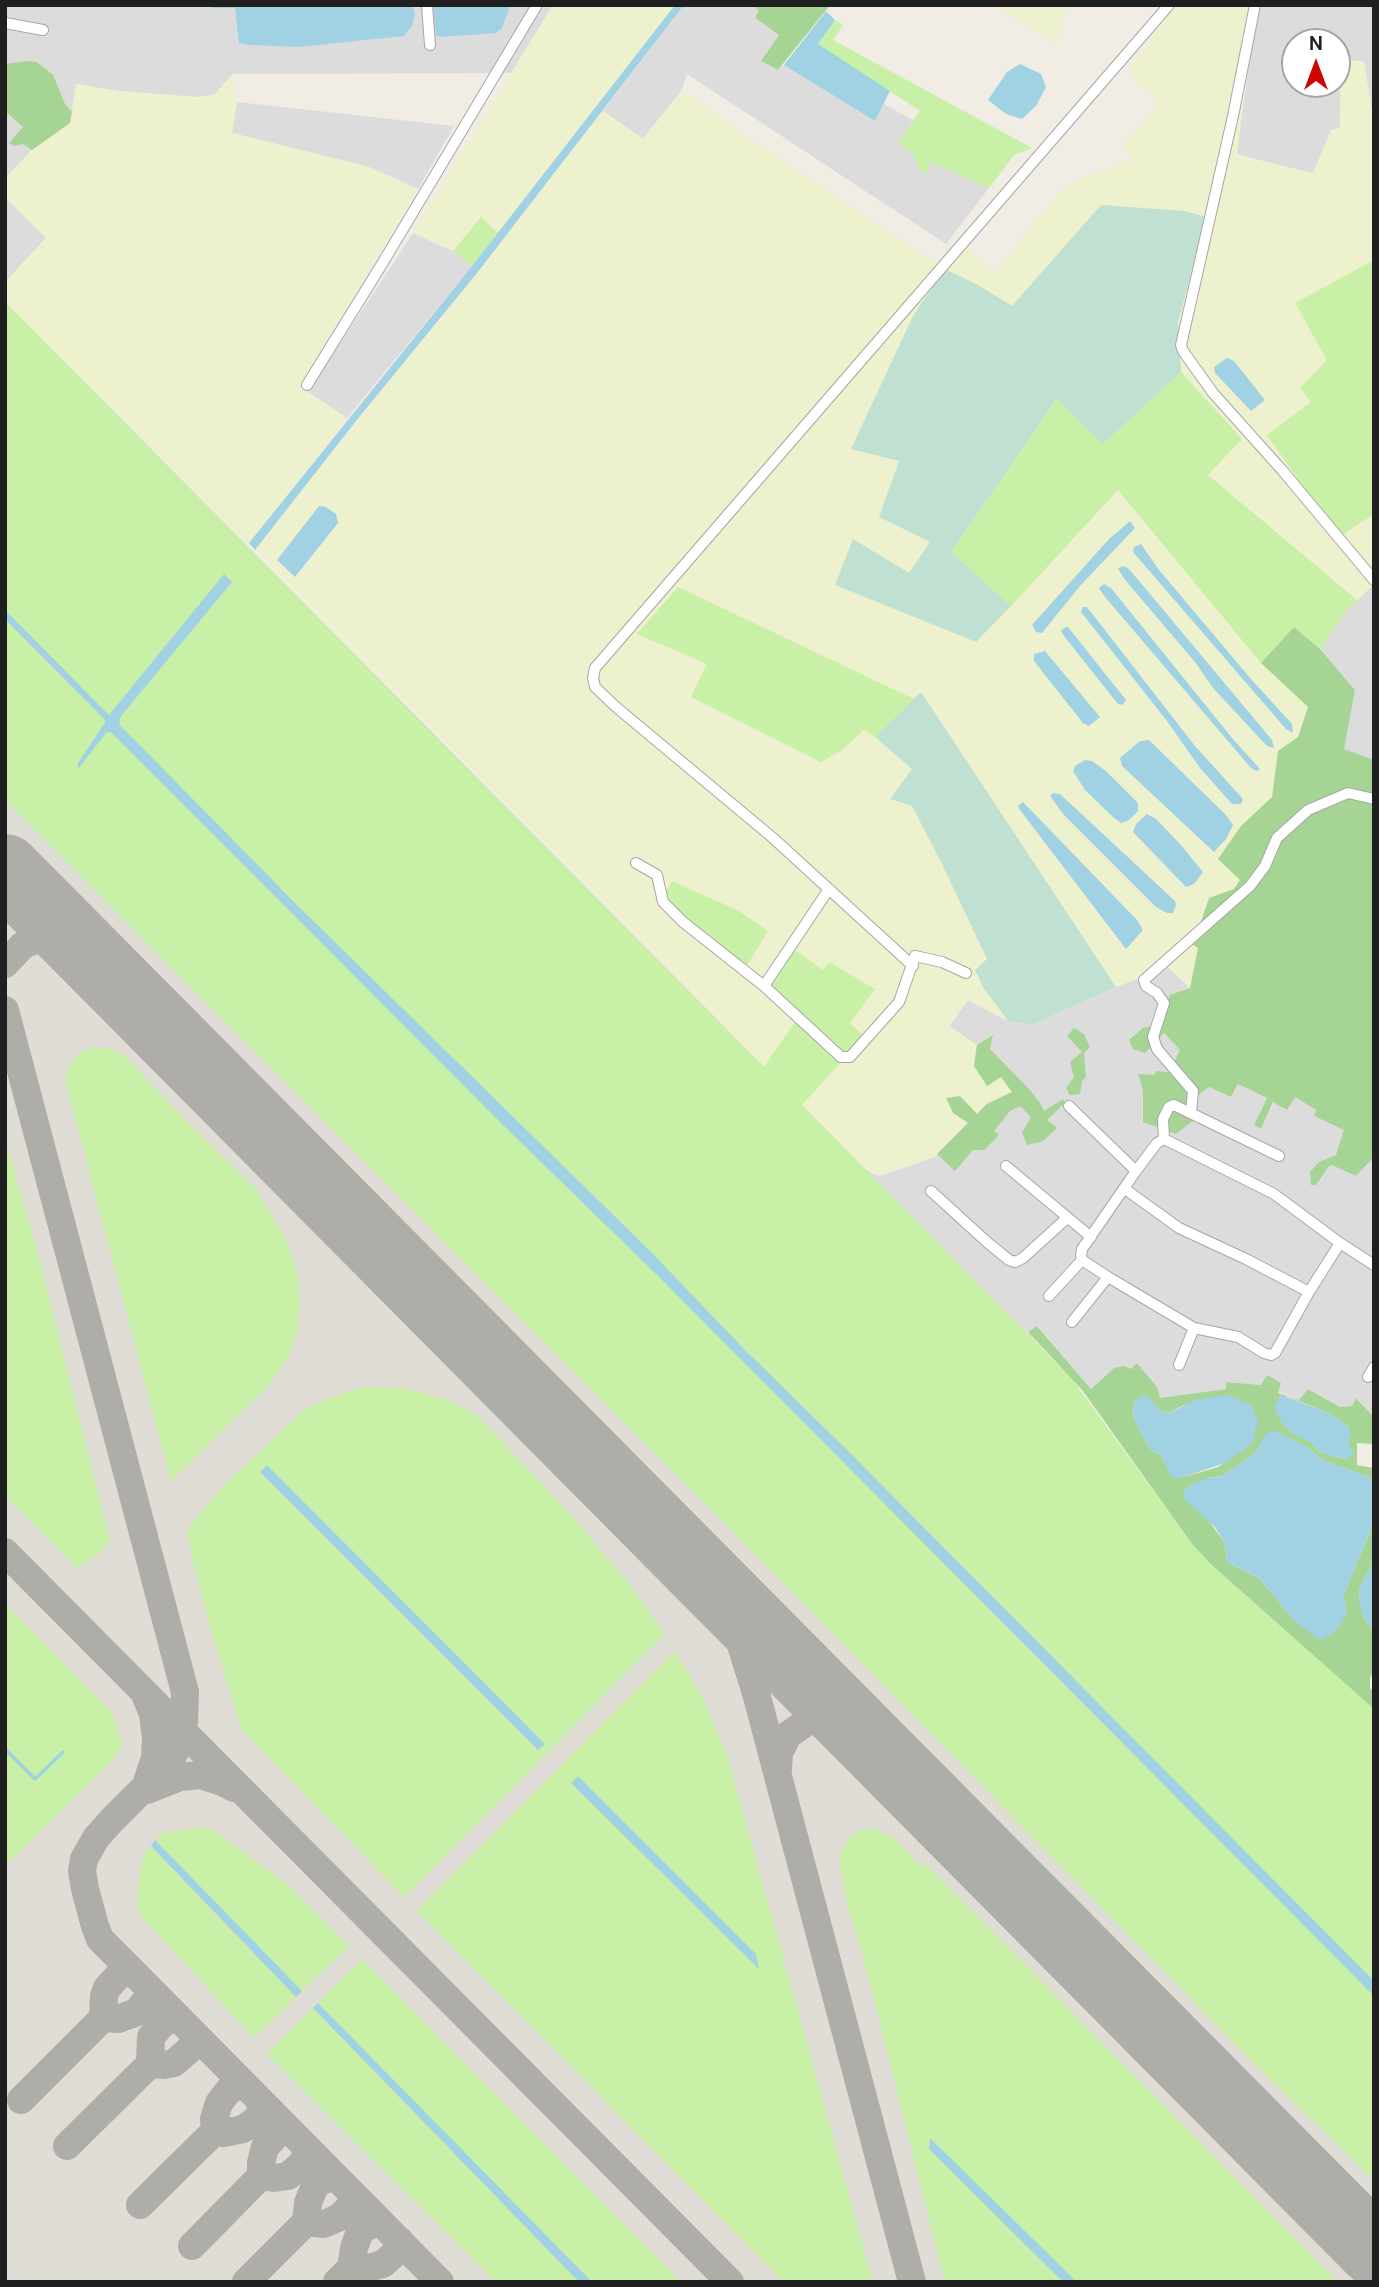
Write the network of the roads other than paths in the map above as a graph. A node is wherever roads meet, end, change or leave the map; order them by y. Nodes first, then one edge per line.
1 (427, 5) edge
2 (537, 5) edge
3 (1169, 5) edge
4 (1255, 5) edge
5 (5, 23) edge
6 (43, 30) dead end
7 (430, 45) dead end
8 (307, 385) dead end
9 (1374, 580) edge
10 (1374, 799) edge
11 (636, 863) dead end
12 (829, 889) junction
13 (913, 966) junction
14 (966, 973) dead end
15 (764, 986) junction
16 (1069, 1106) dead end
17 (1191, 1113) junction
18 (1164, 1139) junction
19 (1279, 1156) dead end
20 (1006, 1166) dead end
21 (1136, 1171) junction
22 (1125, 1189) junction
23 (930, 1191) dead end
24 (1067, 1218) junction
25 (1091, 1237) junction
26 (1340, 1243) junction
27 (1082, 1260) junction
28 (1374, 1265) edge
29 (1108, 1277) junction
30 (1309, 1292) junction
31 (1049, 1296) dead end
32 (1072, 1322) dead end
33 (1194, 1328) junction
34 (1179, 1365) dead end

1 - 7 street
2 - 8 street
3 - 12 street
4 - 9 street
5 - 6 street
10 - 17 street
11 - 15 street
12 - 13 street
12 - 15 street
13 - 14 street
13 - 15 street
16 - 21 street
17 - 18 street
17 - 19 street
18 - 21 street
18 - 26 street
20 - 24 street
21 - 22 street
22 - 25 street
22 - 30 street
23 - 24 street
24 - 25 street
25 - 27 street
26 - 28 street
26 - 30 street
27 - 29 street
27 - 31 street
29 - 32 street
29 - 33 street
30 - 33 street
33 - 34 street

